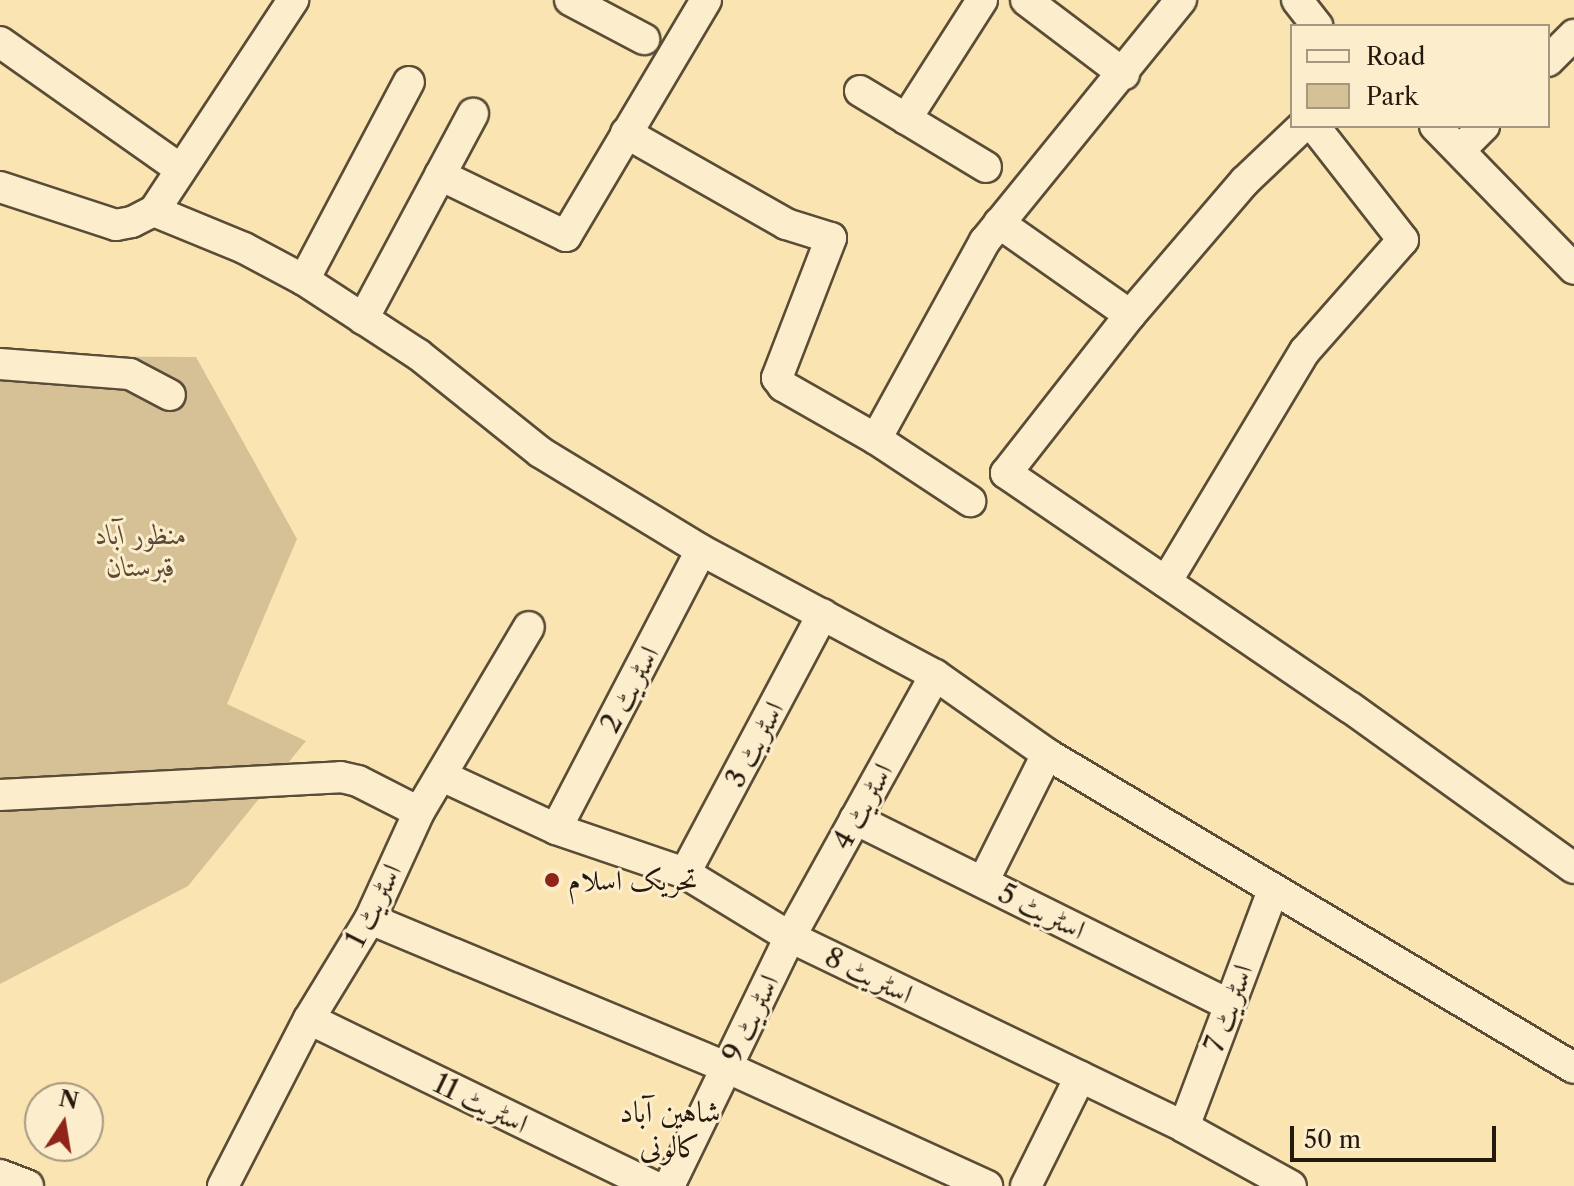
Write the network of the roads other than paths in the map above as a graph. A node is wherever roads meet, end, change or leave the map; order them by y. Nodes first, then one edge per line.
1 (570, 0) edge
2 (706, 0) edge
3 (982, 0) edge
4 (1026, 0) edge
5 (1181, 0) edge
6 (1297, 0) edge
7 (280, 4) edge
8 (1315, 24) edge
9 (1574, 35) edge
10 (644, 39) dead end
11 (0, 42) edge
12 (1550, 59) edge
13 (1124, 74) junction
14 (409, 82) dead end
15 (860, 91) dead end
16 (473, 114) dead end
17 (906, 119) junction
18 (1301, 128) edge
19 (1316, 128) edge
20 (1437, 128) edge
21 (1482, 128) edge
22 (626, 133) junction
23 (1460, 150) junction
24 (986, 167) dead end
25 (180, 169) junction
26 (440, 175) junction
27 (0, 187) edge
28 (154, 211) junction
29 (999, 223) junction
30 (1574, 269) edge
31 (304, 280) junction
32 (1130, 315) junction
33 (363, 319) junction
34 (0, 364) edge
35 (170, 395) dead end
36 (876, 439) junction
37 (970, 501) dead end
38 (701, 550) junction
39 (1166, 582) junction
40 (823, 614) junction
41 (529, 627) dead end
42 (935, 675) junction
43 (1047, 754) junction
44 (442, 776) junction
45 (0, 795) edge
46 (419, 812) junction
47 (855, 819) junction
48 (556, 829) junction
49 (1574, 868) edge
50 (685, 873) junction
51 (983, 882) junction
52 (1273, 890) junction
53 (370, 919) junction
54 (790, 937) junction
55 (1228, 1004) junction
56 (309, 1019) junction
57 (726, 1067) junction
58 (1574, 1068) edge
59 (1080, 1077) junction
60 (1184, 1127) junction
61 (0, 1175) edge
62 (28, 1186) edge
63 (223, 1186) edge
64 (653, 1186) edge
65 (669, 1186) edge
66 (987, 1186) edge
67 (1026, 1186) edge
68 (1291, 1186) edge

1 - 10 street
2 - 22 street
3 - 17 street
4 - 13 street
5 - 13 street
6 - 8 street
7 - 25 street
9 - 12 street
11 - 25 street
13 - 29 street
14 - 31 street
15 - 17 street
16 - 26 street
17 - 24 street
18 - 32 street
19 - 39 street
20 - 23 street
21 - 23 street
22 - 26 street
22 - 36 street
23 - 30 street
25 - 28 street
26 - 33 street
27 - 28 street
28 - 31 street
29 - 32 street
29 - 36 street
31 - 33 street
32 - 39 street
33 - 38 street
34 - 35 street
36 - 37 street
38 - 40 street
38 - 48 street, اسٹریٹ 2
39 - 49 street
40 - 42 street
40 - 50 street, اسٹریٹ 3
41 - 44 street, اسٹریٹ 1
42 - 43 street
42 - 47 street, اسٹریٹ 4
43 - 51 street
43 - 52 street
44 - 46 street, اسٹریٹ 1
44 - 48 street, اسٹریٹ 8
45 - 46 street
46 - 53 street, اسٹریٹ 1
47 - 51 street, اسٹریٹ 5
47 - 54 street, اسٹریٹ 4
48 - 50 street, اسٹریٹ 8
50 - 54 street, اسٹریٹ 8
51 - 55 street, اسٹریٹ 5
52 - 55 street, اسٹریٹ 7
52 - 58 street
53 - 56 street, اسٹریٹ 1
53 - 57 street
54 - 57 street, اسٹریٹ 9
54 - 59 street, اسٹریٹ 8
55 - 60 street, اسٹریٹ 7
56 - 63 street, اسٹریٹ 1
56 - 64 street, اسٹریٹ 11
57 - 65 street, اسٹریٹ 9
57 - 66 street
59 - 60 street, اسٹریٹ 8
59 - 67 street
60 - 68 street, اسٹریٹ 8
61 - 62 street

